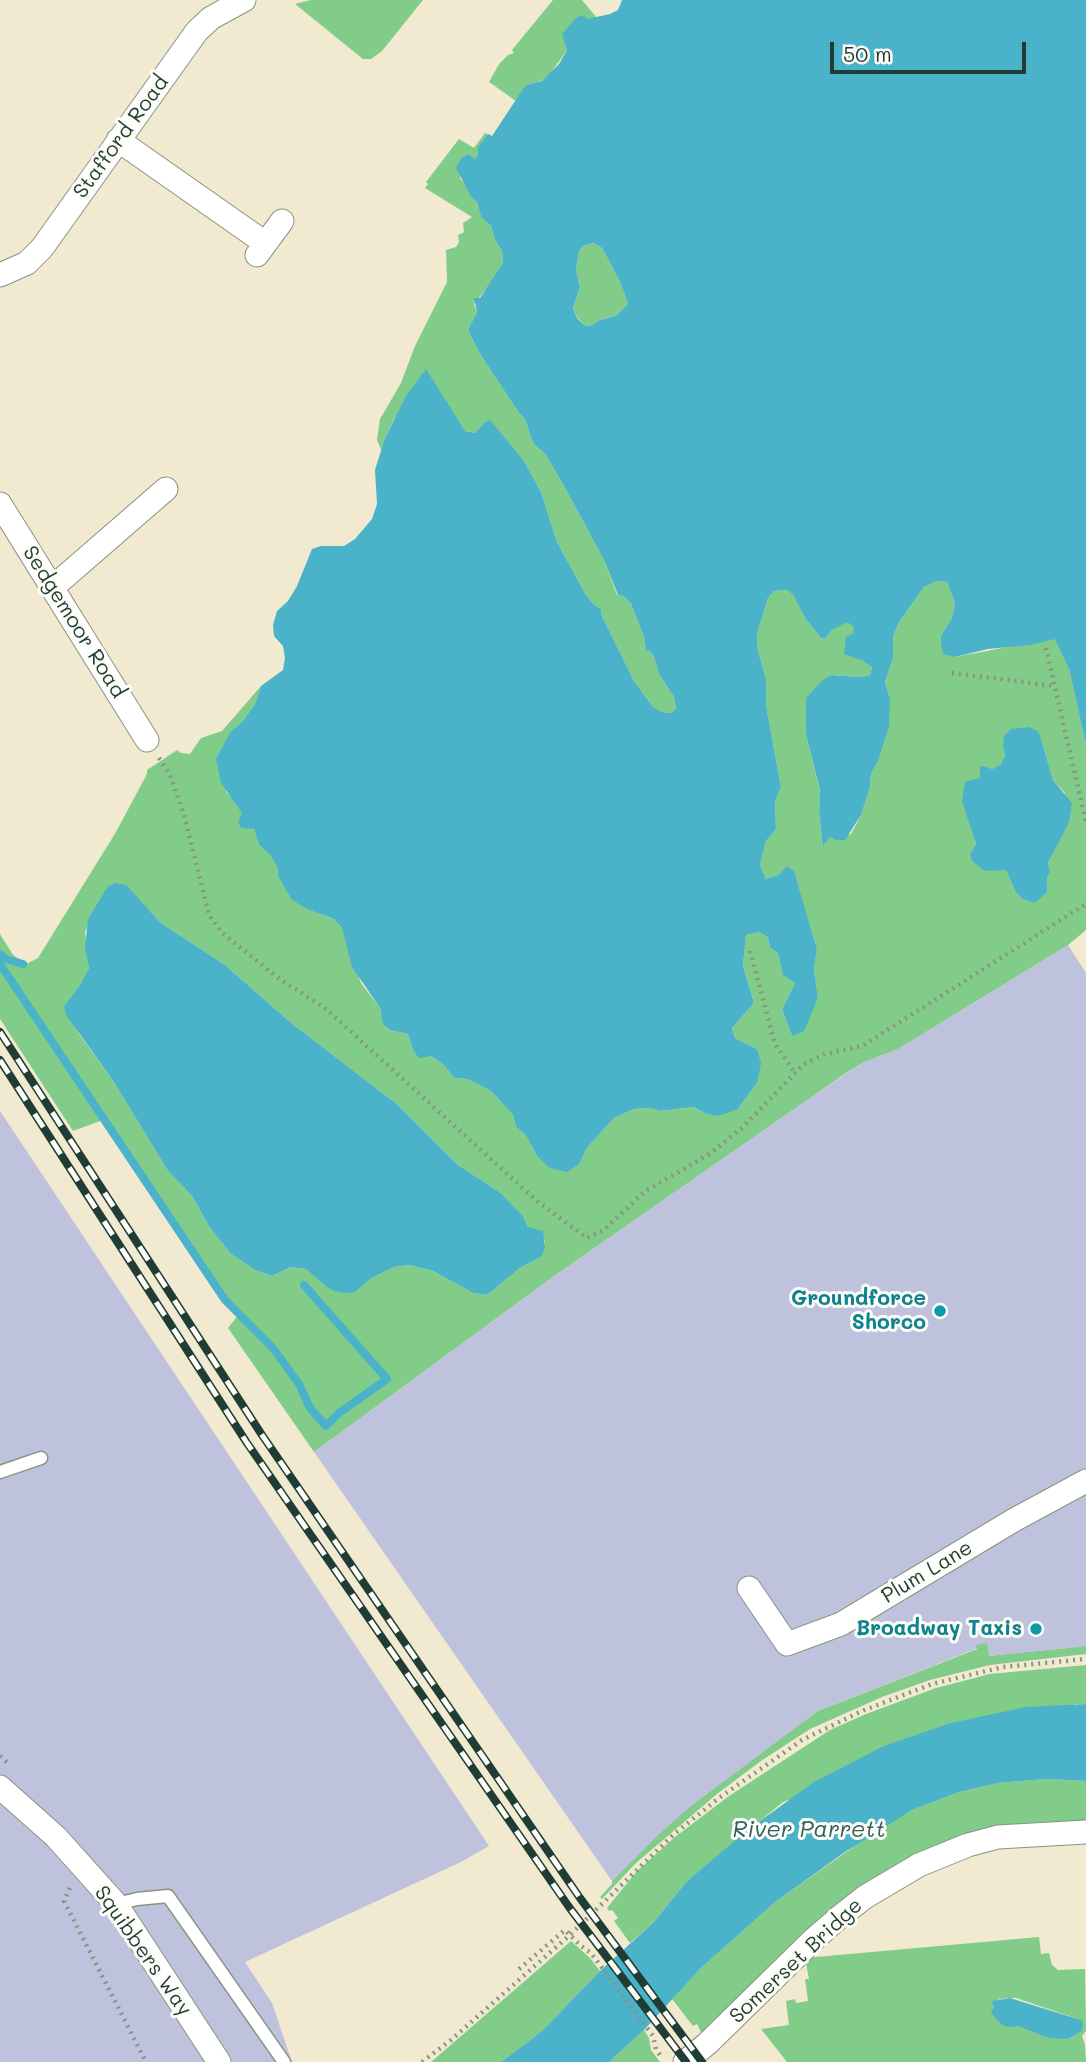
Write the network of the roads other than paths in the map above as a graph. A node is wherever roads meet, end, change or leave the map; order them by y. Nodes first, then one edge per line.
1 (244, 0) edge
2 (118, 140) junction
3 (282, 220) dead end
4 (0, 275) edge
5 (166, 489) dead end
6 (0, 503) edge
7 (52, 588) junction
8 (147, 740) road end
9 (41, 1458) dead end
10 (0, 1472) edge
11 (1086, 1481) edge
12 (749, 1588) dead end
13 (0, 1787) edge
14 (1086, 1832) edge
15 (116, 1904) junction
16 (219, 2062) edge
17 (284, 2062) edge
18 (685, 2062) edge

1 - 2 street, Stafford Road
2 - 3 street
2 - 4 street, Stafford Road
5 - 7 street
6 - 7 street, Sedgemoor Road
7 - 8 street, Sedgemoor Road
9 - 10 lane
11 - 12 street, Plum Lane
13 - 15 street, Squibbers Way
14 - 18 street, Somerset Bridge
15 - 16 street, Squibbers Way
15 - 17 lane

